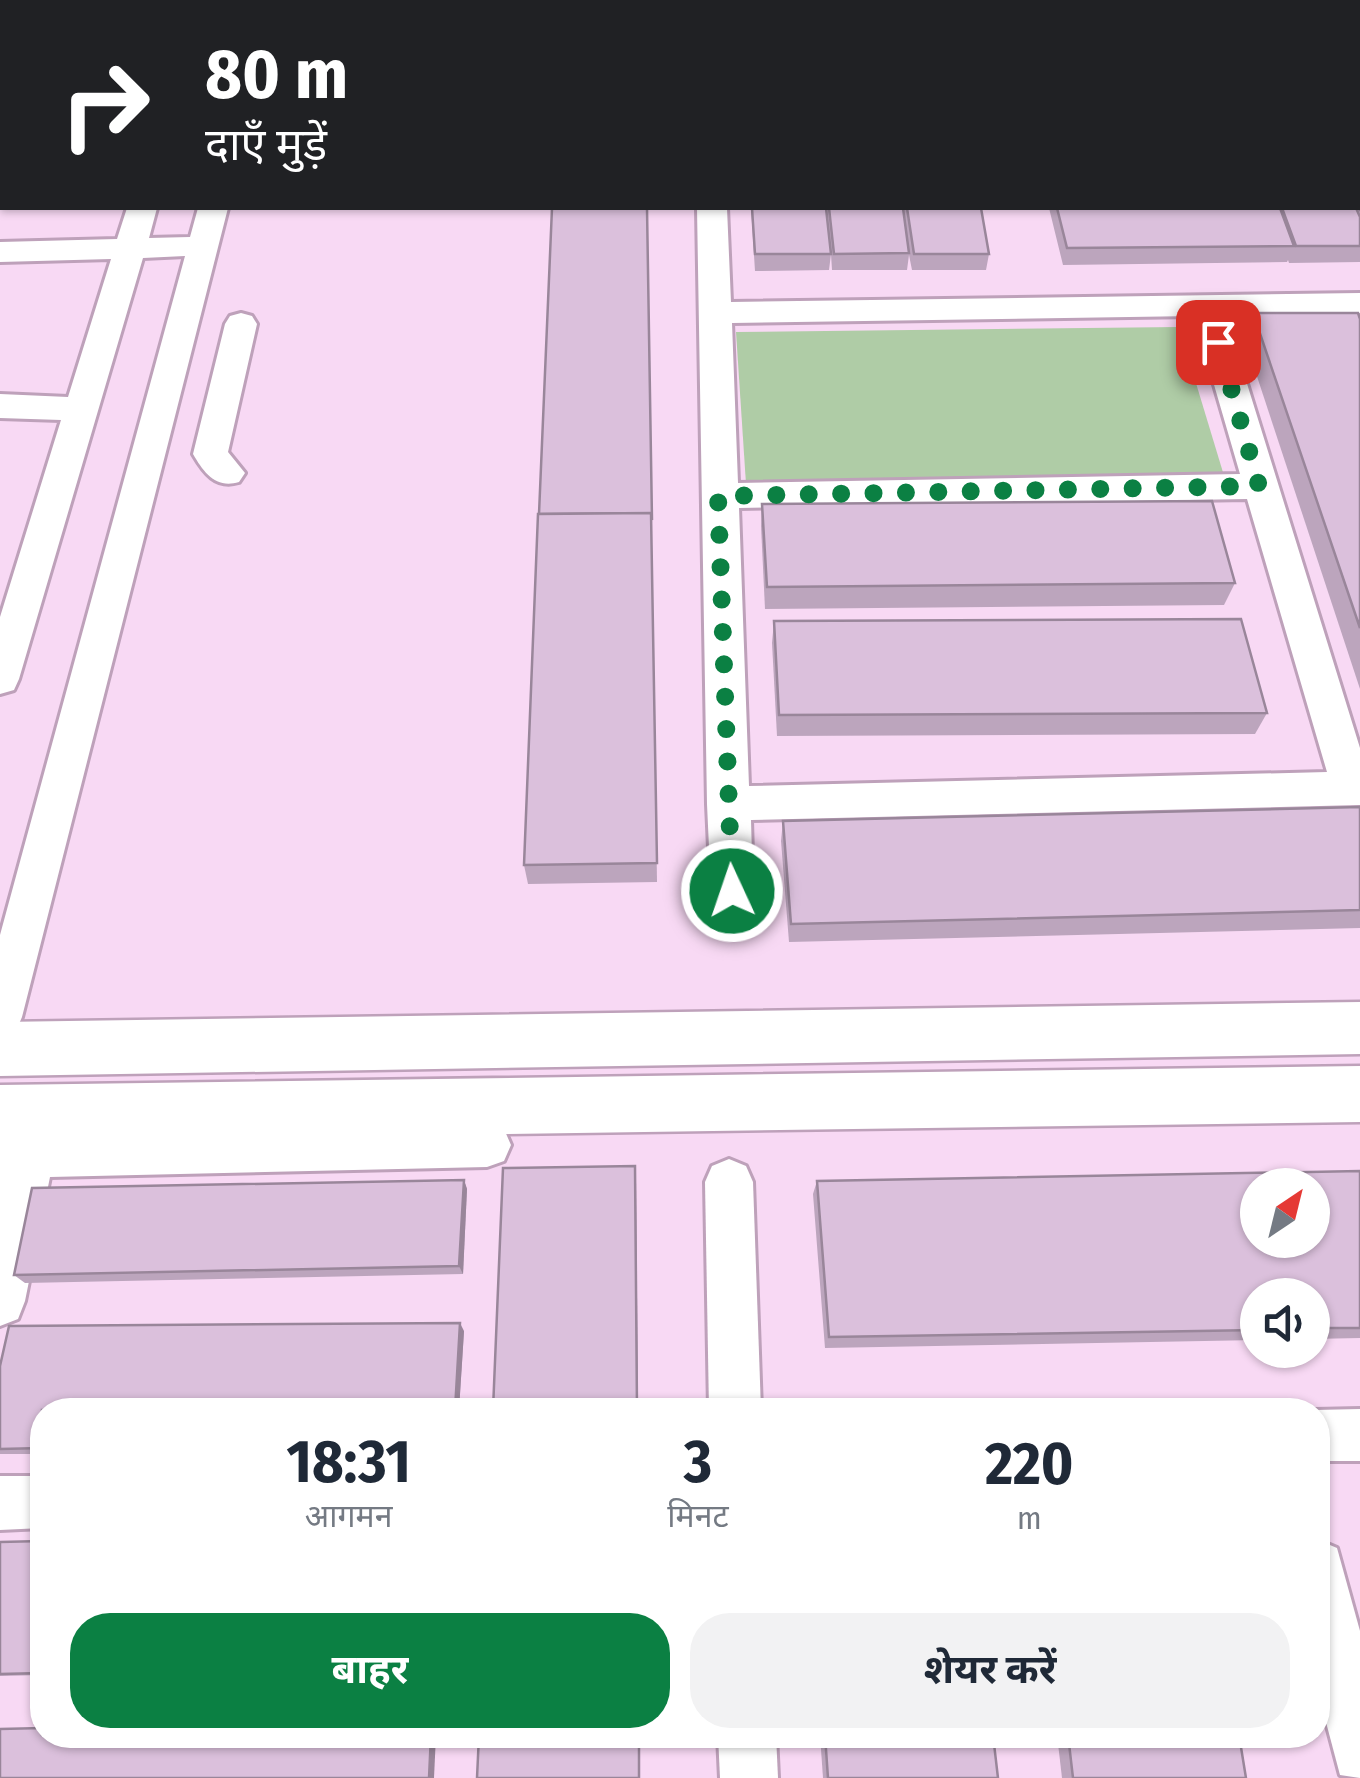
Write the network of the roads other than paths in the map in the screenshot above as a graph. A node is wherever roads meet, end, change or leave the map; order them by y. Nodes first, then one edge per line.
1 (142, 210) edge
2 (211, 210) edge
3 (712, 210) edge
4 (202, 246) junction
5 (132, 250) junction
6 (0, 252) edge
7 (1360, 304) edge
8 (1207, 306) junction
9 (716, 312) junction
10 (241, 324) dead end
11 (0, 406) edge
12 (82, 409) junction
13 (148, 450) junction
14 (1259, 486) junction
15 (718, 496) junction
16 (0, 678) edge
17 (1356, 788) edge
18 (727, 804) junction
19 (732, 891) dead end
20 (0, 1017) edge
21 (1360, 1028) edge
22 (0, 1050) edge
23 (1360, 1094) edge
24 (10, 1141) edge
25 (487, 1146) dead end
26 (729, 1182) dead end
27 (0, 1300) edge
28 (735, 1398) edge
29 (1360, 1435) edge
30 (1330, 1436) edge
31 (30, 1502) edge
32 (0, 1503) edge
33 (1330, 1621) edge
34 (747, 1748) edge
35 (1360, 1755) edge
36 (748, 1778) edge

1 - 5 street
2 - 4 street
3 - 9 street
4 - 5 street
4 - 13 street
5 - 6 street
5 - 12 street
7 - 8 street
8 - 9 street
8 - 14 street
9 - 15 street
10 - 13 street
11 - 12 street
12 - 16 street
13 - 20 street
14 - 15 street
14 - 17 street
15 - 18 street
17 - 18 street
18 - 19 street
21 - 22 main road
23 - 24 main road
24 - 25 street
24 - 27 street
26 - 28 street
29 - 30 street
31 - 32 street
33 - 35 street
34 - 36 street

